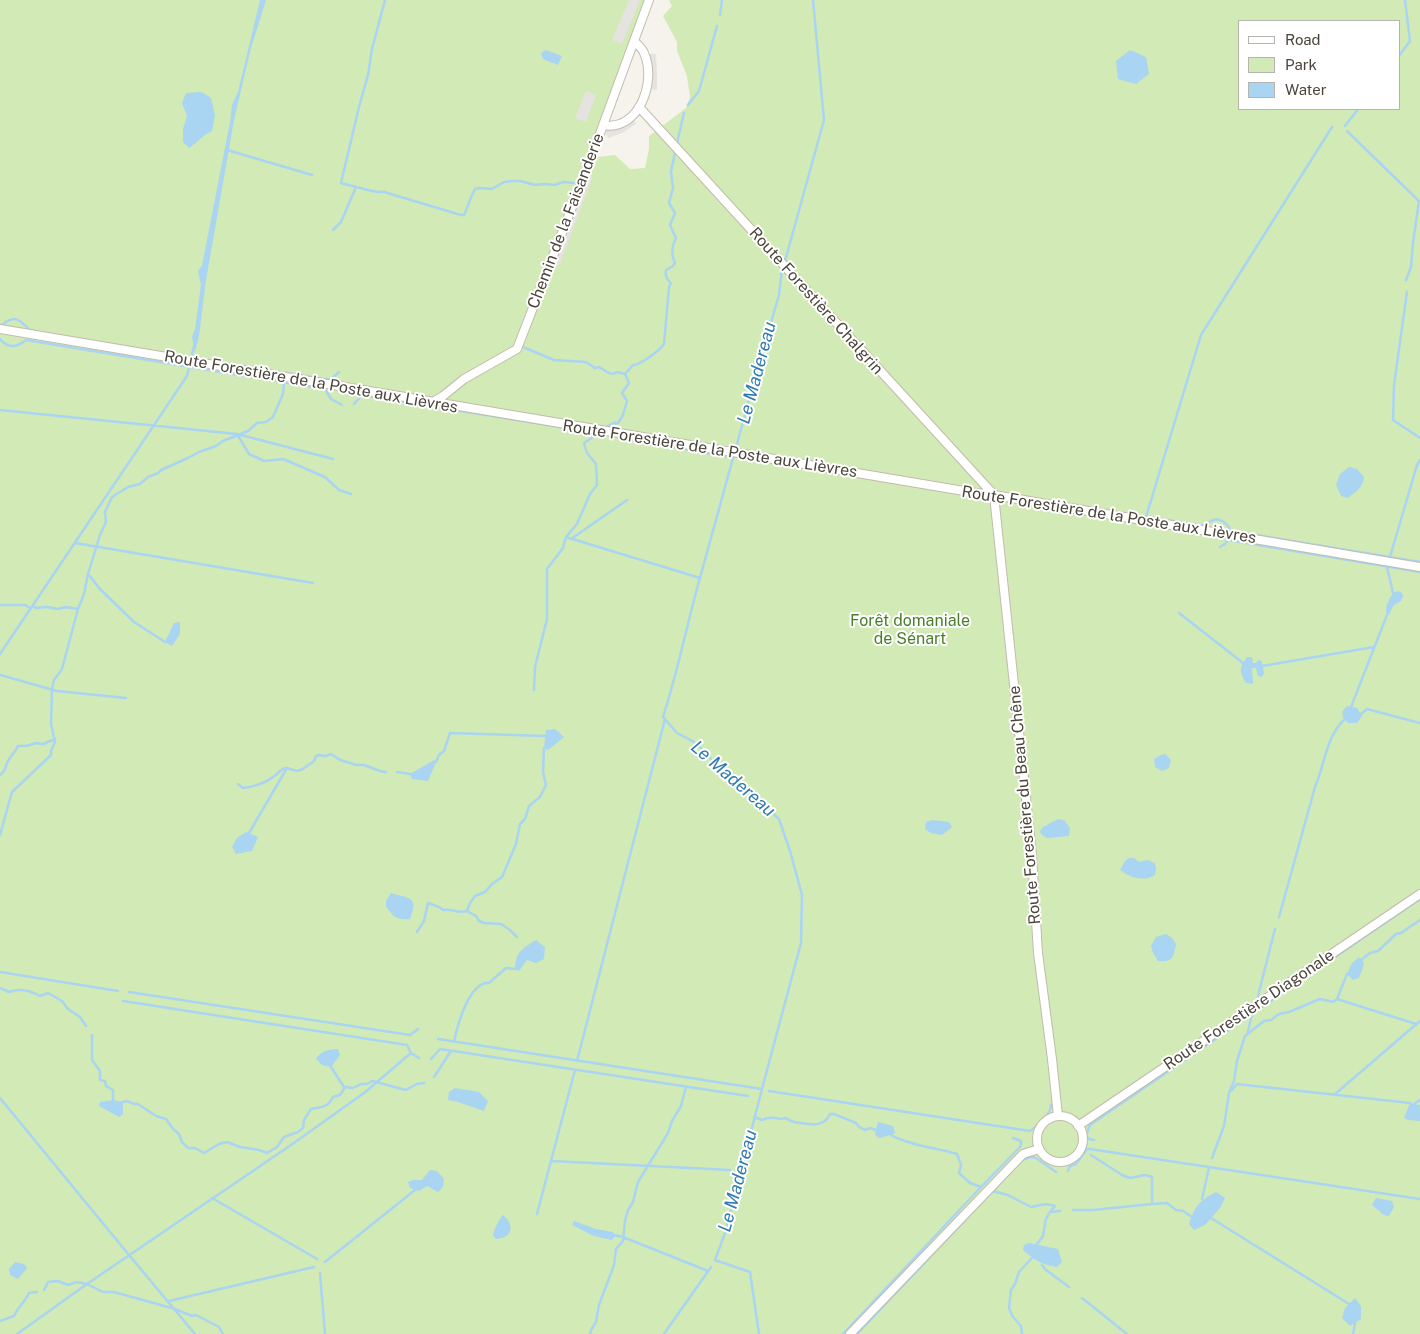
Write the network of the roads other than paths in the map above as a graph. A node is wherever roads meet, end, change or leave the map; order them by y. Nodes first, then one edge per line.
1 (649, 0) edge
2 (634, 41) junction
3 (639, 107) junction
4 (603, 125) junction
5 (0, 330) edge
6 (433, 402) junction
7 (994, 495) junction
8 (1420, 567) edge
9 (1420, 894) edge
10 (1058, 1116) junction
11 (1078, 1126) junction
12 (1038, 1149) junction
13 (850, 1334) edge

1 - 2 street, Chemin de la Faisanderie
2 - 3 street
2 - 4 street, Chemin de la Faisanderie
3 - 4 street
3 - 7 street, Route Forestière Chalgrin
4 - 6 street, Chemin de la Faisanderie
5 - 6 street, Route Forestière de la Poste aux Lièvres
6 - 7 street, Route Forestière de la Poste aux Lièvres
7 - 8 street, Route Forestière de la Poste aux Lièvres
7 - 10 street, Route Forestière du Beau Chêne
9 - 11 street, Route Forestière Diagonale
10 - 11 street
10 - 12 street
11 - 12 street
12 - 13 street

